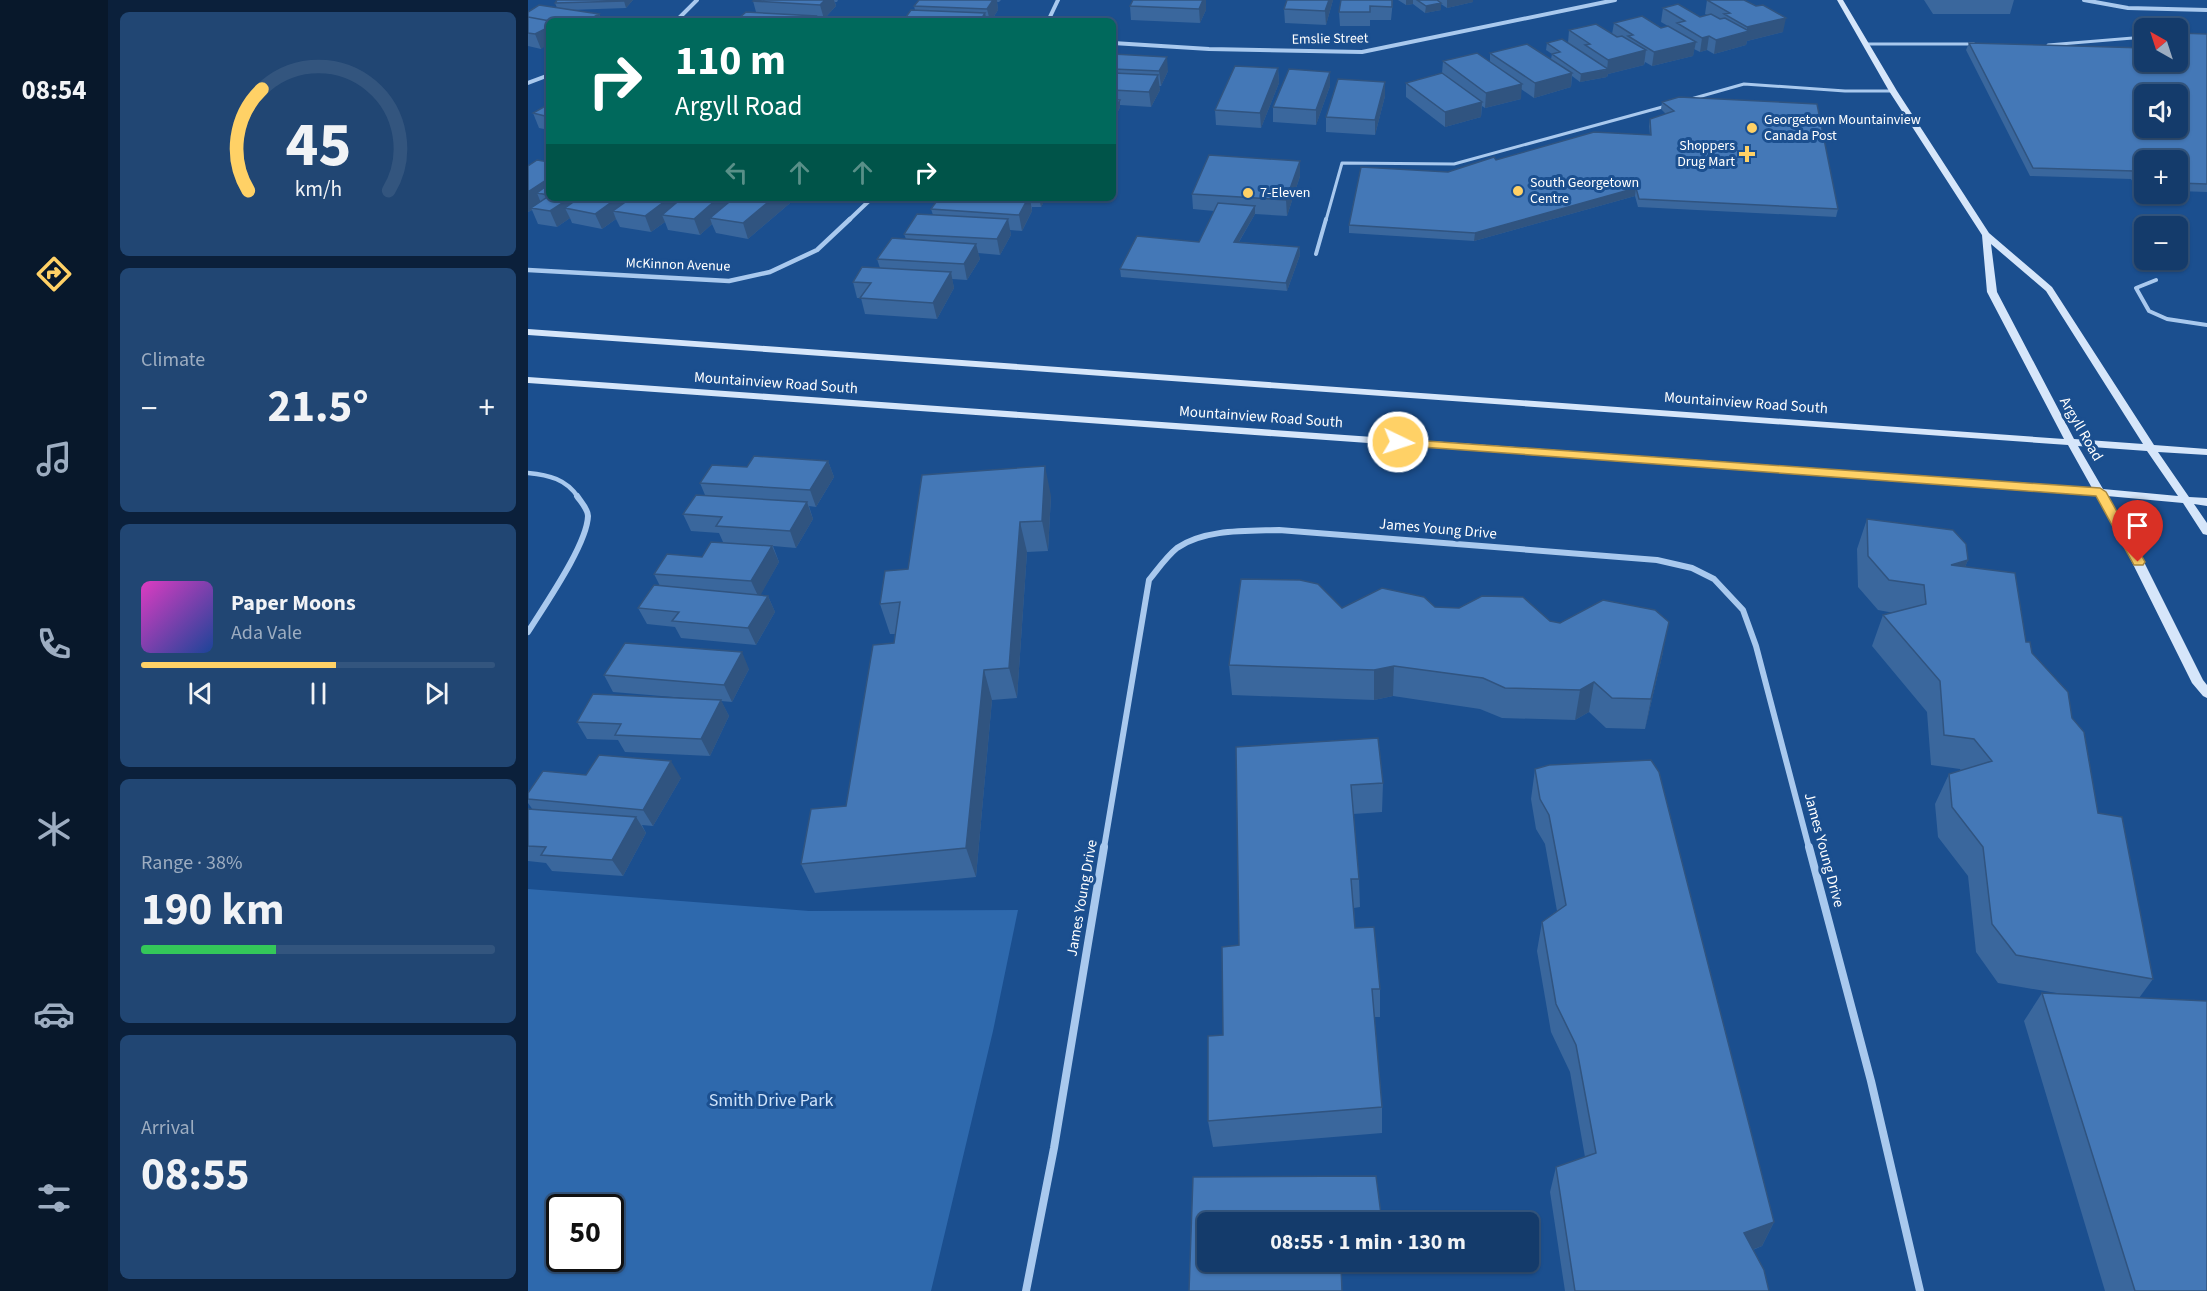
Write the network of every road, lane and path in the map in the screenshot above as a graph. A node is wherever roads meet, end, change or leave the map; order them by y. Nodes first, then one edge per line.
1 (697, 0) edge
2 (1058, 0) edge
3 (1614, 0) edge
4 (1840, 0) edge
5 (2084, 0) edge
6 (2207, 10) edge
7 (679, 18) edge
8 (1049, 18) edge
9 (2134, 36) edge
10 (1116, 43) edge
11 (1866, 44) junction
12 (1984, 45) edge
13 (2041, 45) edge
14 (546, 76) edge
15 (528, 83) edge
16 (1893, 91) junction
17 (1684, 101) edge
18 (1673, 104) edge
19 (869, 201) edge
20 (1986, 235) junction
21 (1316, 254) dead end
22 (528, 270) edge
23 (2156, 280) dead end
24 (2207, 325) edge
25 (528, 332) edge
26 (528, 380) edge
27 (2071, 442) junction
28 (2152, 449) junction
29 (2207, 452) edge
30 (528, 473) edge
31 (2100, 492) junction
32 (2186, 500) junction
33 (2207, 502) edge
34 (2207, 531) edge
35 (528, 632) edge
36 (2207, 693) edge
37 (1026, 1291) edge
38 (1920, 1291) edge

1 - 7 street
2 - 8 street
3 - 10 street, Emslie Street
4 - 11 main road, Argyll Road
5 - 6 street
9 - 13 lane
11 - 12 lane
11 - 16 main road, Argyll Road
14 - 15 street
16 - 17 lane
16 - 20 main road, Argyll Road
18 - 21 lane
19 - 22 street, McKinnon Avenue
20 - 27 main road, Argyll Road
20 - 28 main road, Argyll Road
23 - 24 lane
25 - 27 main road, Mountainview Road South
26 - 31 main road, Mountainview Road South
27 - 28 main road, Mountainview Road South
27 - 31 main road, Argyll Road
28 - 29 main road, Mountainview Road South
28 - 32 main road, Argyll Road
30 - 35 street
31 - 32 main road, Mountainview Road South
31 - 36 main road, Argyll Road
32 - 33 main road, Mountainview Road South
32 - 34 main road, Argyll Road
37 - 38 street, James Young Drive

